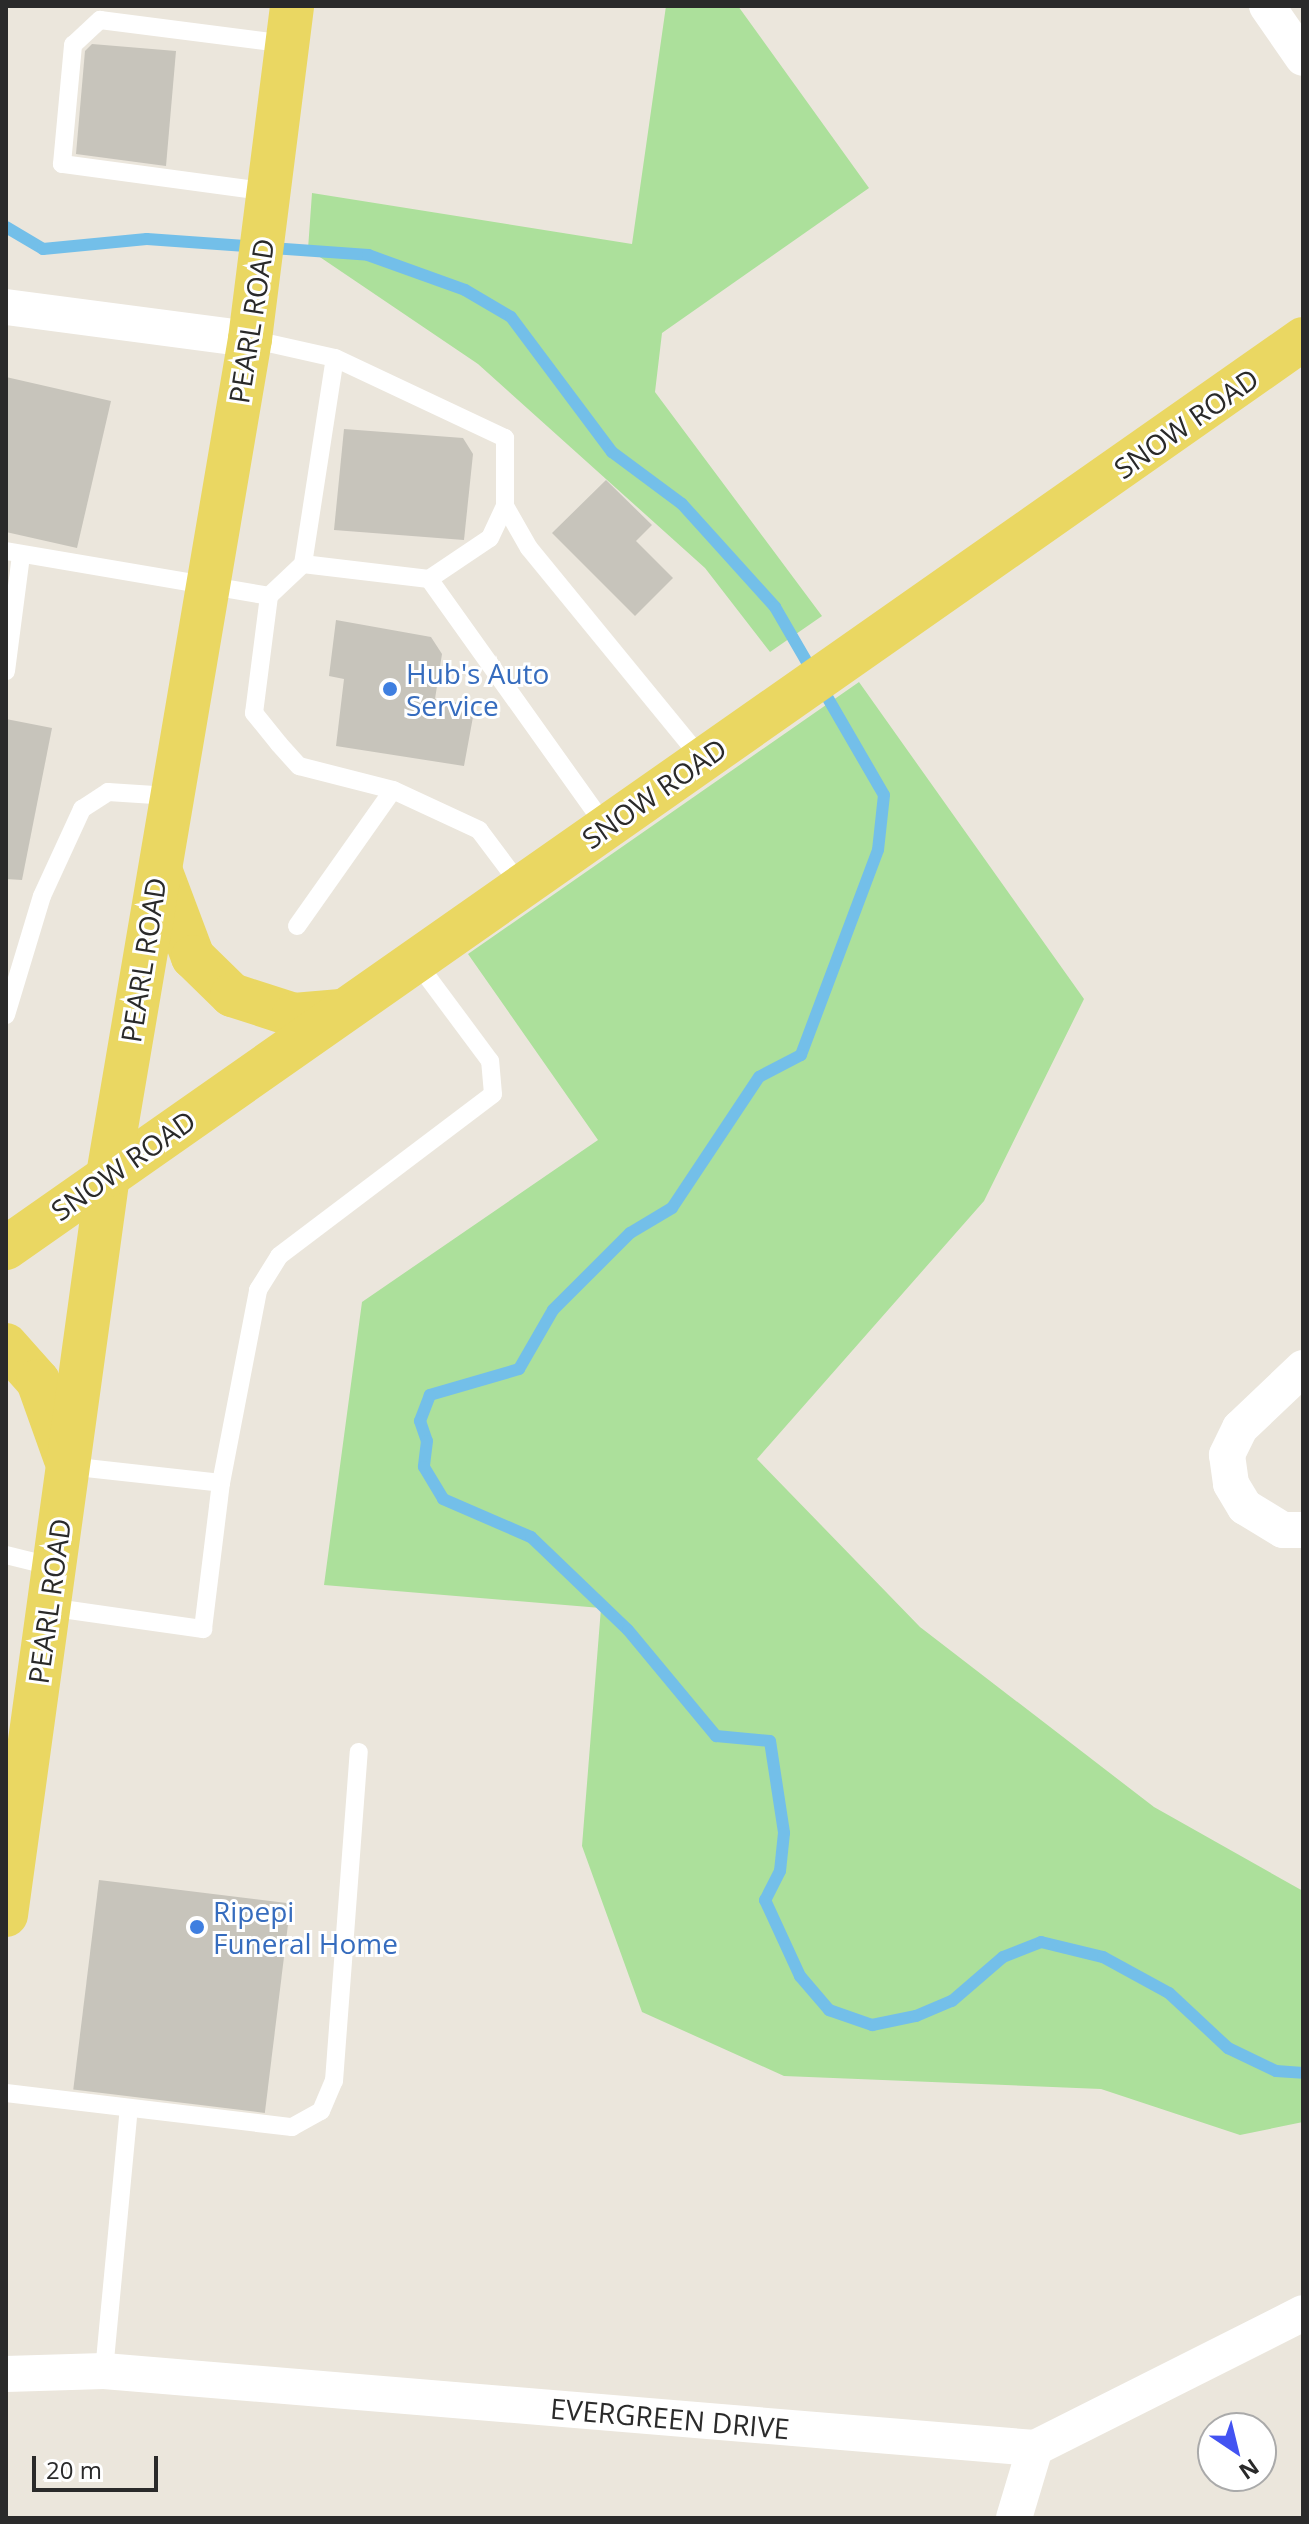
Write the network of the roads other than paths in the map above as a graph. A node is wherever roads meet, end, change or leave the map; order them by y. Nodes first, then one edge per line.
1 (1267, 6) edge
2 (290, 25) edge
3 (1303, 58) edge
4 (269, 202) junction
5 (6, 307) edge
6 (250, 339) junction
7 (1303, 339) edge
8 (335, 358) junction
9 (505, 506) junction
10 (13, 553) edge
11 (303, 564) junction
12 (429, 579) junction
13 (204, 588) junction
14 (269, 596) junction
15 (6, 671) edge
16 (702, 759) junction
17 (393, 790) junction
18 (170, 796) junction
19 (606, 827) junction
20 (159, 865) junction
21 (521, 886) junction
22 (297, 926) dead end
23 (415, 960) junction
24 (341, 1011) junction
25 (6, 1015) edge
26 (108, 1175) junction
27 (6, 1248) edge
28 (6, 1345) edge
29 (1303, 1368) edge
30 (68, 1466) junction
31 (221, 1483) junction
32 (1303, 1530) edge
33 (6, 1555) edge
34 (51, 1587) junction
35 (359, 1752) dead end
36 (15, 1781) edge
37 (6, 1915) edge
38 (6, 2093) edge
39 (129, 2108) junction
40 (1303, 2313) edge
41 (104, 2371) junction
42 (6, 2374) edge
43 (1035, 2448) junction
44 (1014, 2518) edge

1 - 3 street
2 - 4 main road, PEARL ROAD
2 - 4 lane
4 - 6 main road, PEARL ROAD
5 - 6 street
6 - 8 lane
6 - 13 main road, PEARL ROAD
7 - 16 main road, SNOW ROAD
8 - 9 lane
8 - 11 lane
9 - 12 lane
9 - 16 lane
10 - 13 lane
10 - 15 lane
11 - 12 lane
11 - 14 lane
12 - 19 lane
13 - 14 lane
13 - 18 main road, PEARL ROAD
14 - 17 lane
16 - 19 main road, SNOW ROAD
17 - 21 lane
17 - 22 lane
18 - 20 main road, PEARL ROAD
18 - 25 lane
19 - 21 main road, SNOW ROAD
20 - 24 main road
20 - 26 main road, PEARL ROAD
21 - 23 main road, SNOW ROAD
23 - 24 main road, SNOW ROAD
23 - 31 lane
24 - 26 main road, SNOW ROAD
26 - 27 main road, SNOW ROAD
26 - 30 main road, PEARL ROAD
28 - 30 main road
29 - 32 street
30 - 31 lane
30 - 34 main road, PEARL ROAD
31 - 34 lane
33 - 34 lane
34 - 36 main road, PEARL ROAD
35 - 39 lane
36 - 37 main road, PEARL ROAD
38 - 39 lane
39 - 41 lane
40 - 43 street
41 - 42 street, EVERGREEN DRIVE
41 - 43 street, EVERGREEN DRIVE
43 - 44 street

